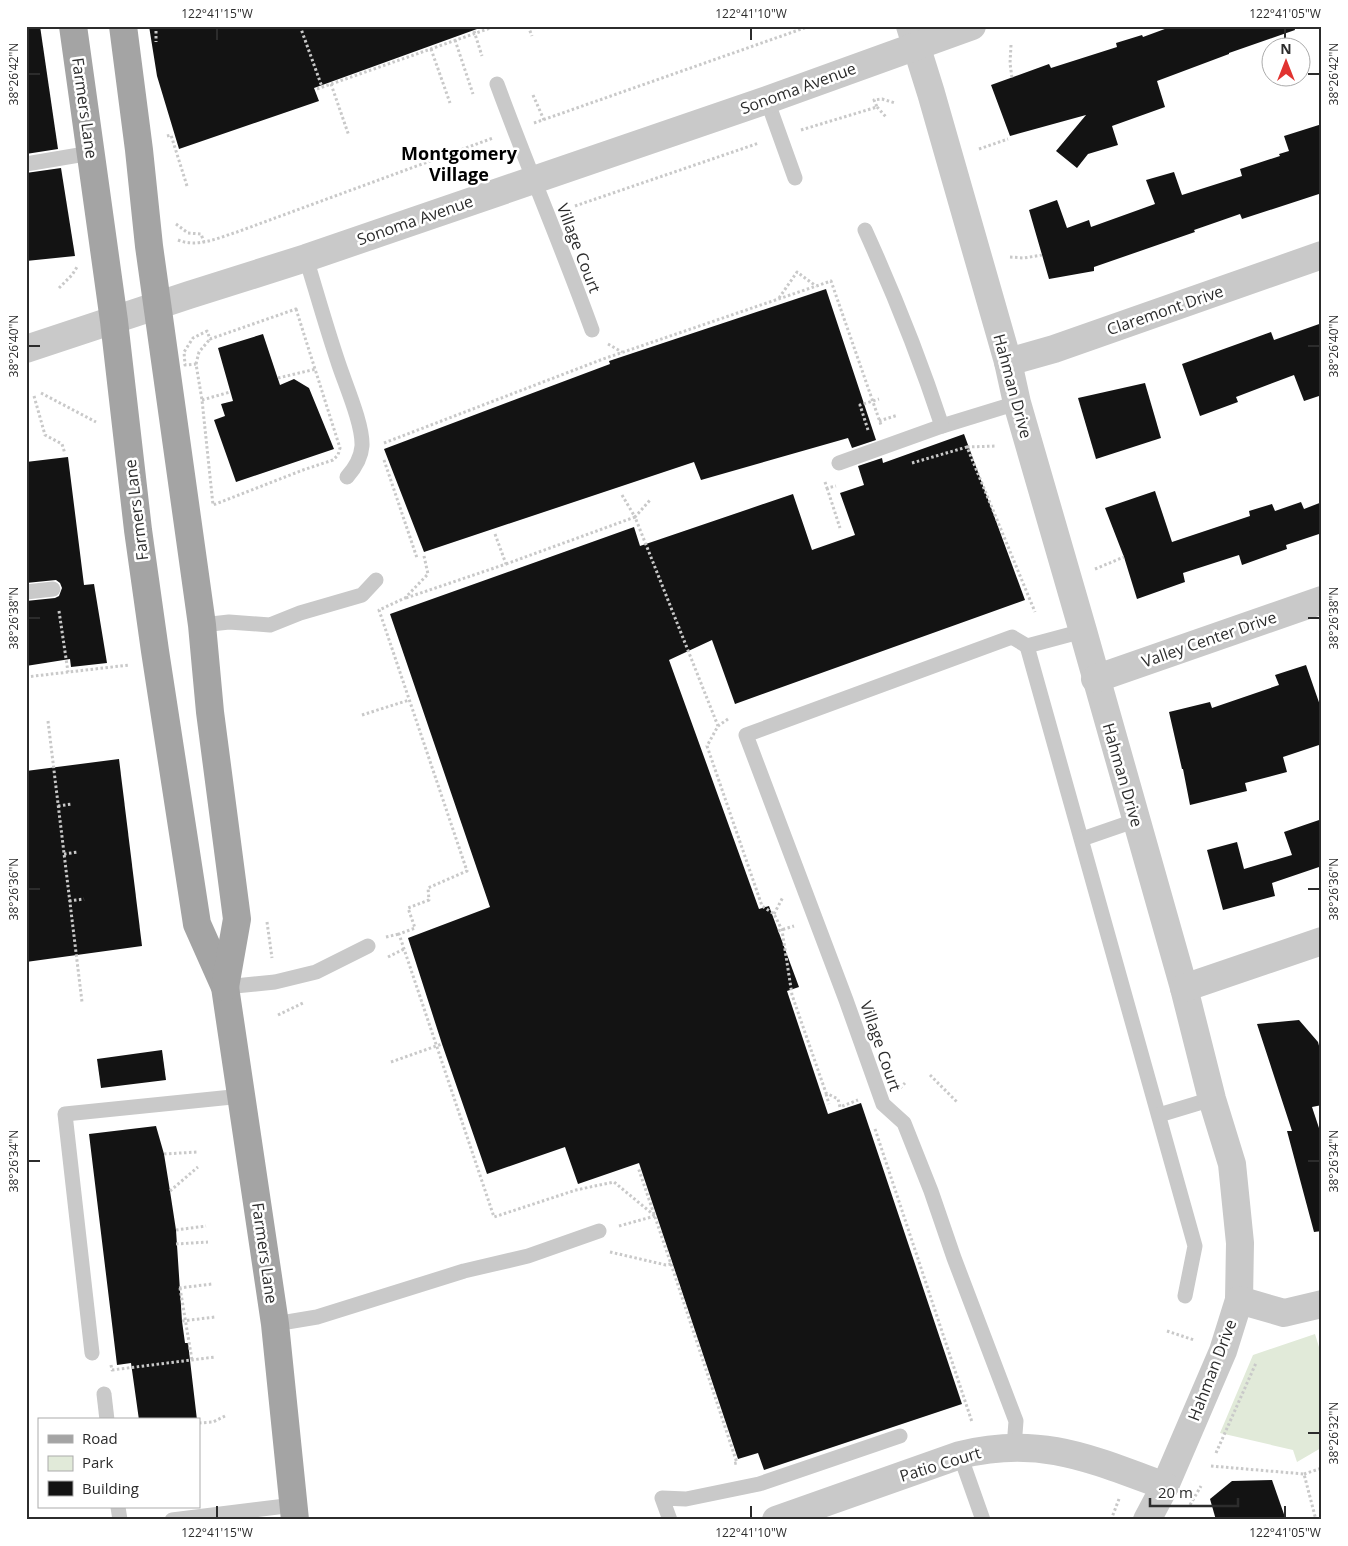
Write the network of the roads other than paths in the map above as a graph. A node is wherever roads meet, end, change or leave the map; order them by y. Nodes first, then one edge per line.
1 (74, 26) edge
2 (123, 26) edge
3 (972, 26) edge
4 (913, 36) edge
5 (497, 84) dead end
6 (767, 100) junction
7 (91, 153) junction
8 (26, 164) edge
9 (795, 178) dead end
10 (534, 179) junction
11 (866, 230) dead end
12 (1322, 255) edge
13 (306, 258) junction
14 (158, 306) junction
15 (114, 321) junction
16 (592, 330) dead end
17 (26, 350) edge
18 (1008, 362) junction
19 (1017, 403) junction
20 (942, 426) junction
21 (839, 463) dead end
22 (347, 477) dead end
23 (376, 580) dead end
24 (53, 589) road end
25 (26, 592) edge
26 (1322, 600) edge
27 (202, 625) junction
28 (1083, 631) junction
29 (1027, 646) junction
30 (1096, 679) junction
31 (1137, 820) junction
32 (1082, 840) junction
33 (1322, 941) edge
34 (368, 946) dead end
35 (226, 987) junction
36 (1184, 988) junction
37 (242, 1096) junction
38 (1212, 1099) junction
39 (1159, 1115) junction
40 (599, 1231) road end
41 (1186, 1296) dead end
42 (1238, 1300) junction
43 (1322, 1304) edge
44 (276, 1324) junction
45 (92, 1354) dead end
46 (104, 1394) dead end
47 (107, 1418) edge
48 (900, 1436) dead end
49 (1014, 1447) junction
50 (960, 1455) junction
51 (1165, 1486) junction
52 (295, 1512) edge
53 (172, 1520) edge
54 (670, 1520) edge
55 (776, 1520) edge
56 (983, 1520) edge
57 (1146, 1520) edge

1 - 7 main road, Farmers Lane
2 - 14 main road, Farmers Lane
3 - 4 street, Sonoma Avenue
4 - 6 street, Sonoma Avenue
4 - 18 street, Hahman Drive
5 - 10 lane, Village Court
6 - 9 lane
6 - 10 street, Sonoma Avenue
7 - 8 lane
7 - 15 main road, Farmers Lane
10 - 13 street, Sonoma Avenue
10 - 16 lane, Village Court
11 - 20 lane
12 - 18 street, Claremont Drive
13 - 14 street, Sonoma Avenue
13 - 22 lane
14 - 15 street, Sonoma Avenue
14 - 27 main road, Farmers Lane
15 - 17 street, Sonoma Avenue
15 - 35 main road, Farmers Lane
18 - 19 street, Hahman Drive
19 - 20 lane
19 - 28 street, Hahman Drive
20 - 21 lane
23 - 27 lane
24 - 25 lane
26 - 30 street, Valley Center Drive
27 - 35 main road, Farmers Lane
28 - 29 lane
28 - 30 street, Hahman Drive
29 - 32 lane
29 - 49 lane, Village Court
30 - 31 street, Hahman Drive
31 - 32 lane
31 - 36 street, Hahman Drive
32 - 39 lane
33 - 36 street
34 - 35 lane
35 - 37 main road, Farmers Lane
36 - 38 street, Hahman Drive
37 - 44 main road, Farmers Lane
37 - 45 lane
38 - 39 lane
38 - 42 street, Hahman Drive
39 - 41 lane
40 - 44 lane
42 - 43 street
42 - 51 street, Hahman Drive
44 - 52 main road, Farmers Lane
46 - 47 lane
48 - 54 lane
49 - 50 street, Patio Court
49 - 51 street, Patio Court
50 - 55 street, Patio Court
50 - 56 lane
51 - 57 street, Hahman Drive
52 - 53 lane

